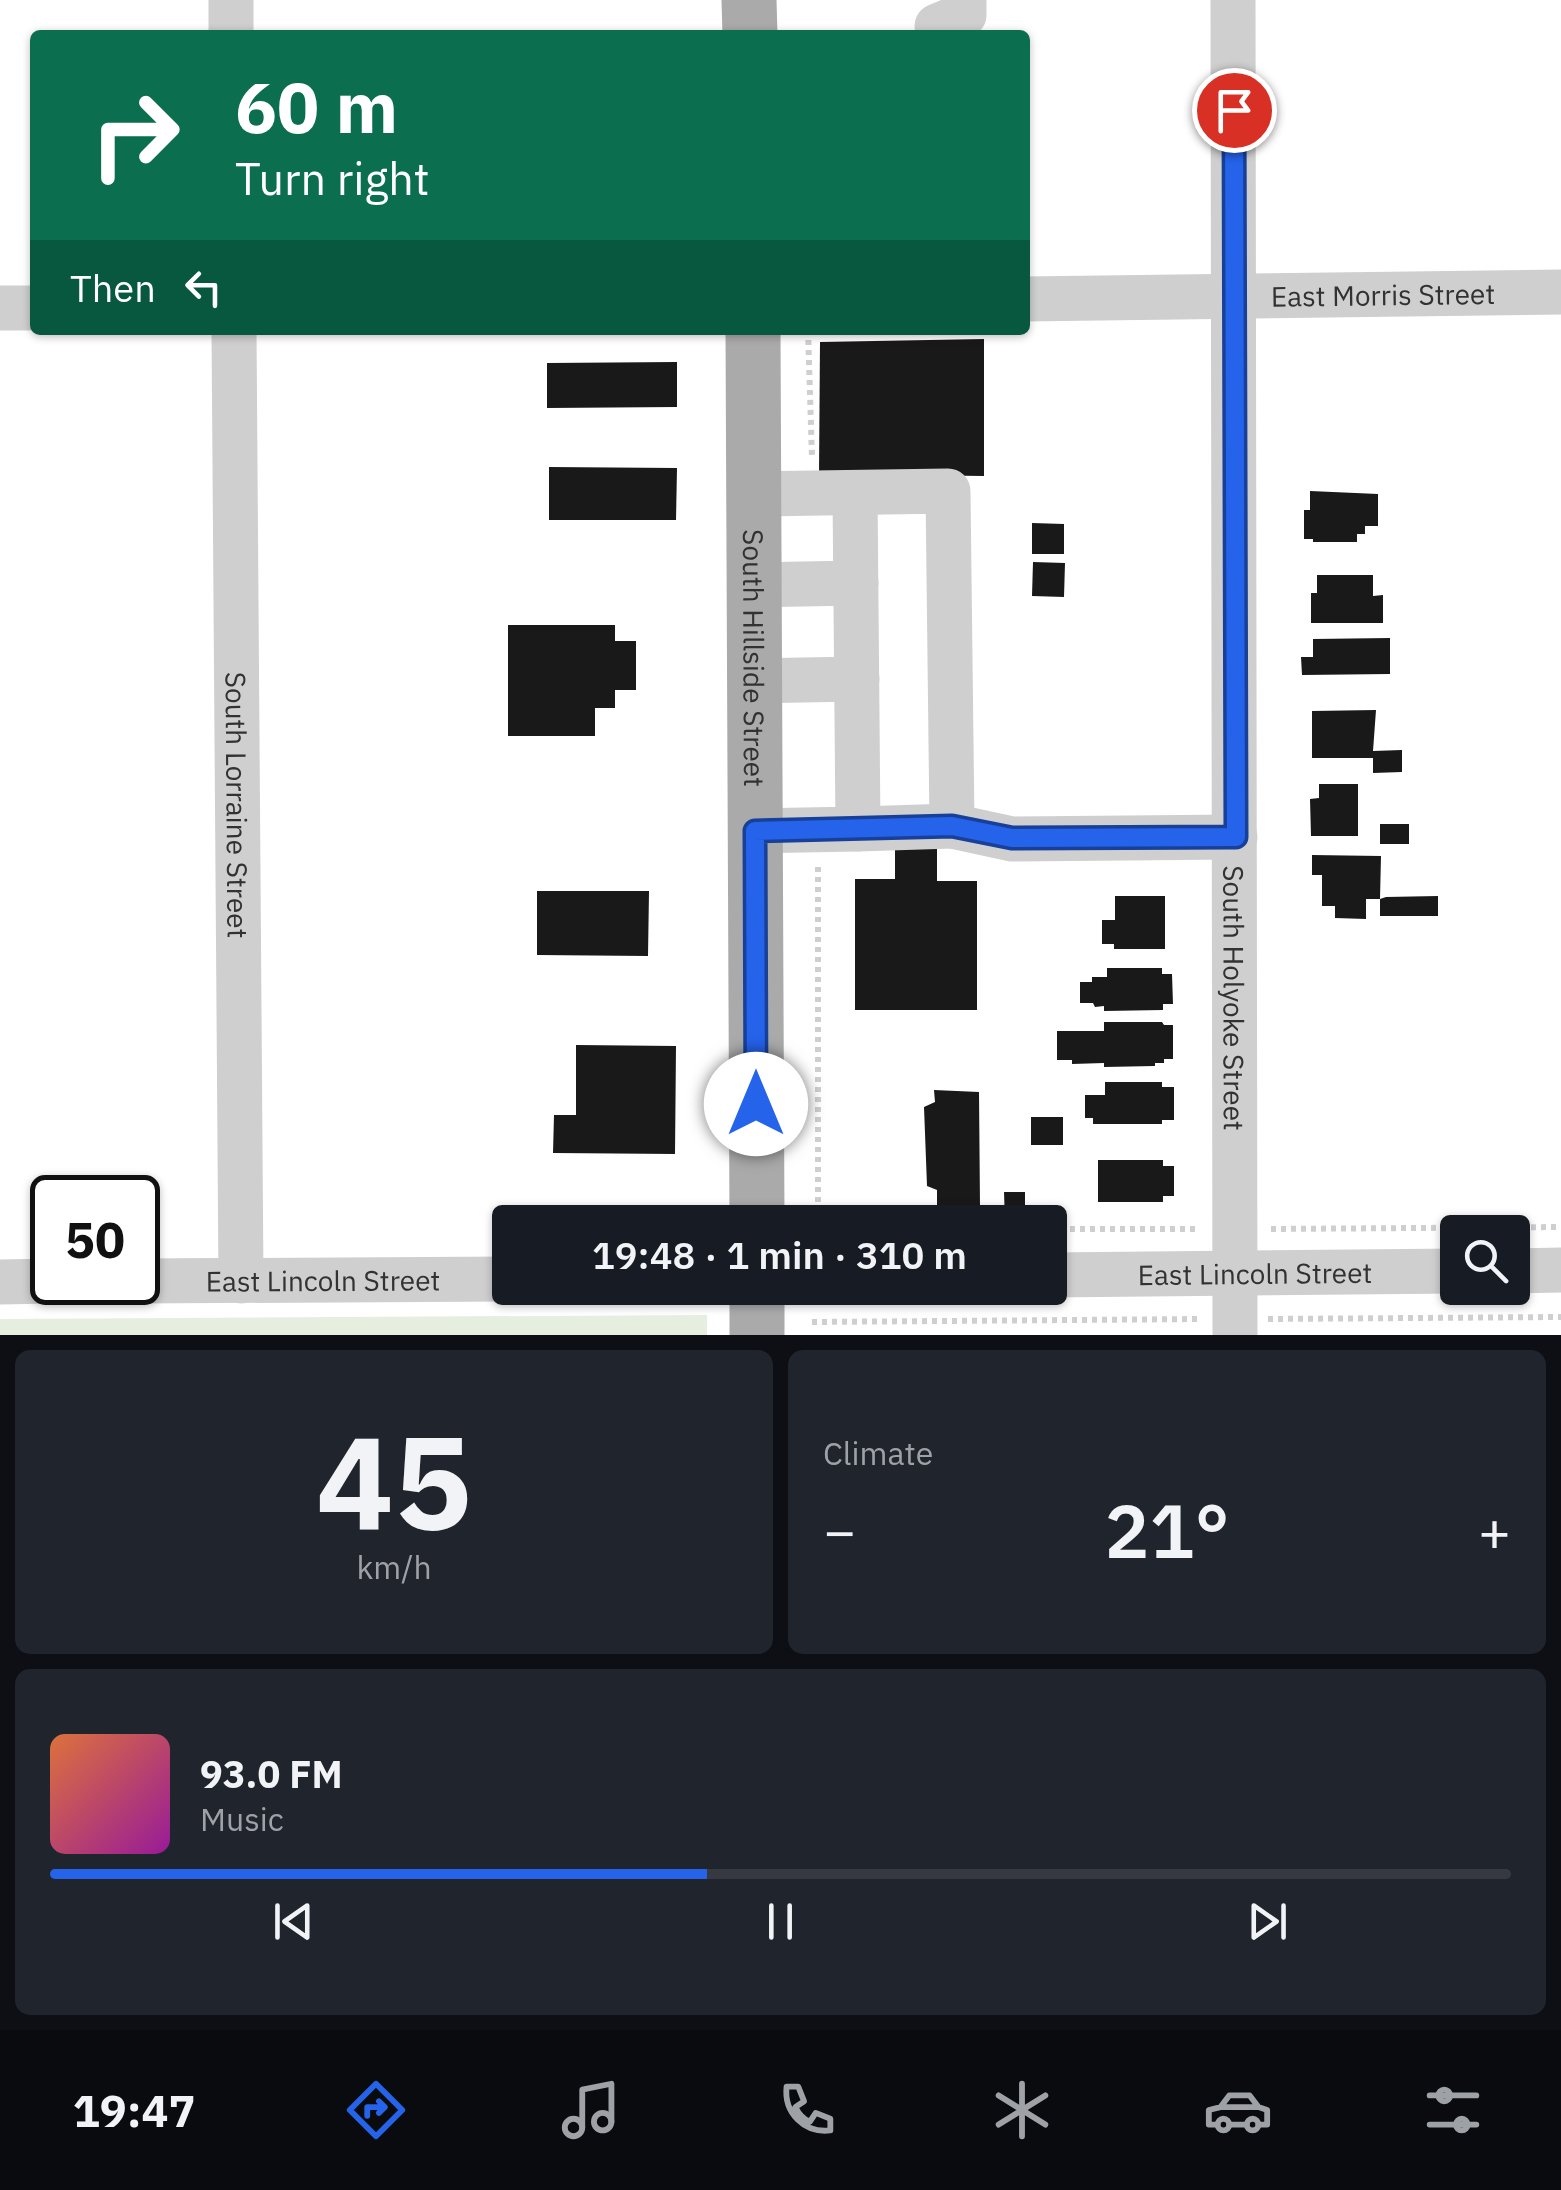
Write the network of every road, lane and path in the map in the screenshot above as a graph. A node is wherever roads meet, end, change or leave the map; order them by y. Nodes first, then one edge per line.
1 (231, 0) edge
2 (749, 0) edge
3 (1233, 0) edge
4 (231, 30) edge
5 (750, 30) edge
6 (1561, 292) edge
7 (1235, 294) junction
8 (1030, 298) edge
9 (0, 308) edge
10 (30, 308) edge
11 (234, 335) edge
12 (753, 335) edge
13 (855, 493) junction
14 (754, 494) junction
15 (856, 583) junction
16 (754, 585) junction
17 (857, 680) junction
18 (754, 681) junction
19 (952, 826) junction
20 (858, 828) junction
21 (755, 831) junction
22 (1236, 837) junction
23 (757, 1205) edge
24 (1561, 1227) edge
25 (1067, 1229) edge
26 (1235, 1229) junction
27 (1530, 1270) edge
28 (1561, 1270) edge
29 (1440, 1271) edge
30 (1235, 1273) junction
31 (1067, 1275) edge
32 (492, 1280) edge
33 (160, 1281) edge
34 (241, 1281) junction
35 (0, 1282) edge
36 (30, 1282) edge
37 (757, 1305) edge
38 (1561, 1317) edge
39 (812, 1322) dead end
40 (1235, 1327) edge
41 (757, 1335) edge

1 - 4 street
2 - 5 main road
3 - 7 street, South Holyoke Street
6 - 7 street, East Morris Street
7 - 8 street, East Morris Street
7 - 22 street, South Holyoke Street
9 - 10 street
11 - 34 street, South Lorraine Street
12 - 14 main road, South Hillside Street
13 - 14 street
13 - 15 street
13 - 19 street
14 - 16 main road, South Hillside Street
15 - 16 street
15 - 17 street
16 - 18 main road, South Hillside Street
17 - 18 street
17 - 20 street
18 - 21 main road, South Hillside Street
19 - 20 street
19 - 22 street
20 - 21 street
21 - 23 main road, South Hillside Street
22 - 26 street, South Holyoke Street
24 - 26 path
25 - 26 path
26 - 30 street, South Holyoke Street
27 - 28 street
29 - 30 street, East Lincoln Street
30 - 31 street, East Lincoln Street
30 - 40 street, South Holyoke Street
32 - 34 street, East Lincoln Street
33 - 34 street, East Lincoln Street
35 - 36 street
37 - 41 main road
38 - 40 path
39 - 40 path

